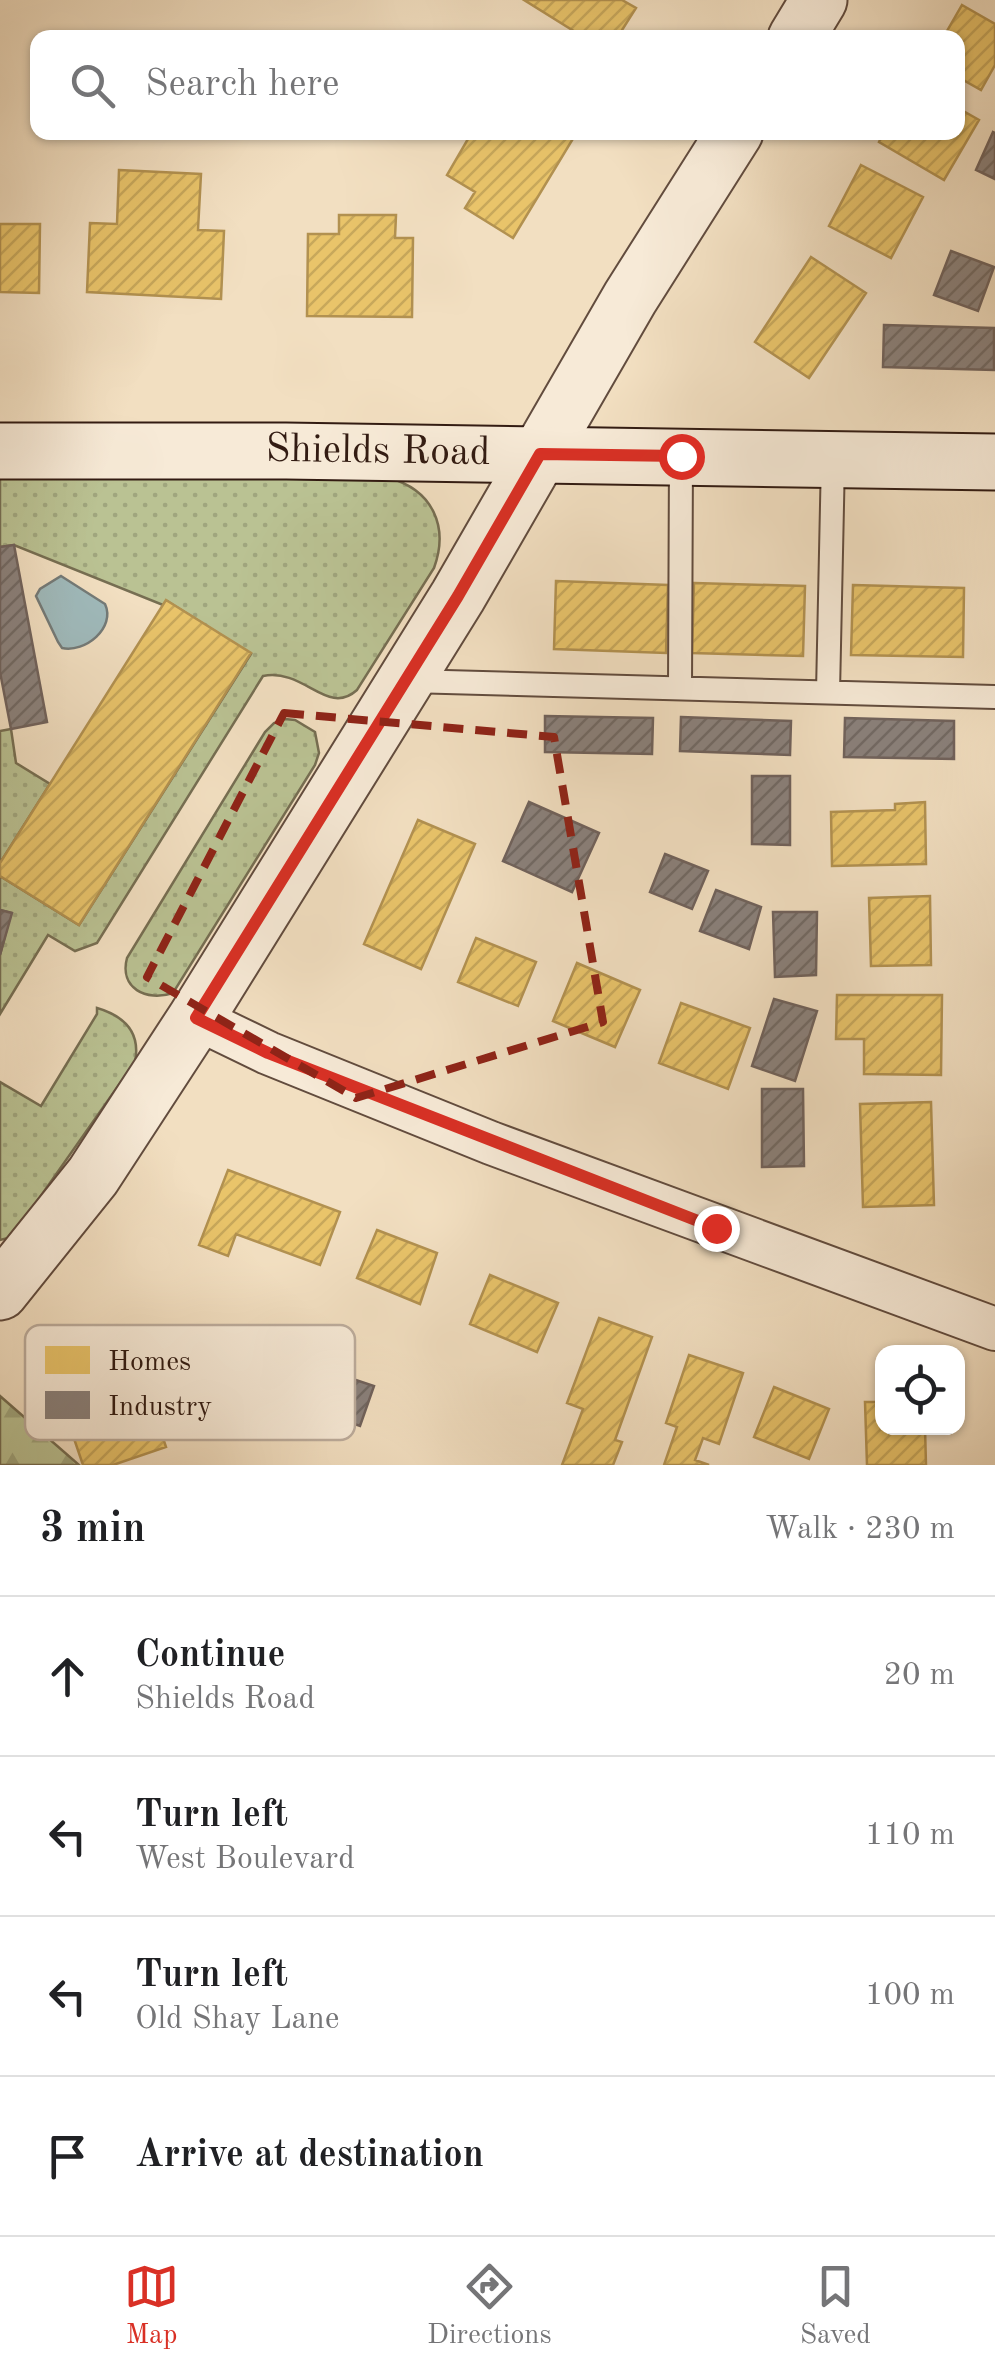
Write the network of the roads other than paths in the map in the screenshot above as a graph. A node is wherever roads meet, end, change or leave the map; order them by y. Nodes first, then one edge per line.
1 (819, 0) edge
2 (801, 30) edge
3 (731, 140) edge
4 (0, 450) edge
5 (540, 454) junction
6 (681, 456) junction
7 (833, 459) junction
8 (995, 462) edge
9 (405, 681) junction
10 (680, 688) junction
11 (828, 692) junction
12 (995, 697) edge
13 (196, 1018) junction
14 (0, 1292) edge
15 (995, 1329) edge

1 - 2 street
3 - 5 street
4 - 5 street, Shields Road
5 - 6 street, Shields Road
5 - 9 street
6 - 7 street, Shields Road
6 - 10 lane
7 - 8 street, Shields Road
7 - 11 lane
9 - 10 lane
9 - 13 street
10 - 11 lane
11 - 12 lane
13 - 14 street
13 - 15 street

